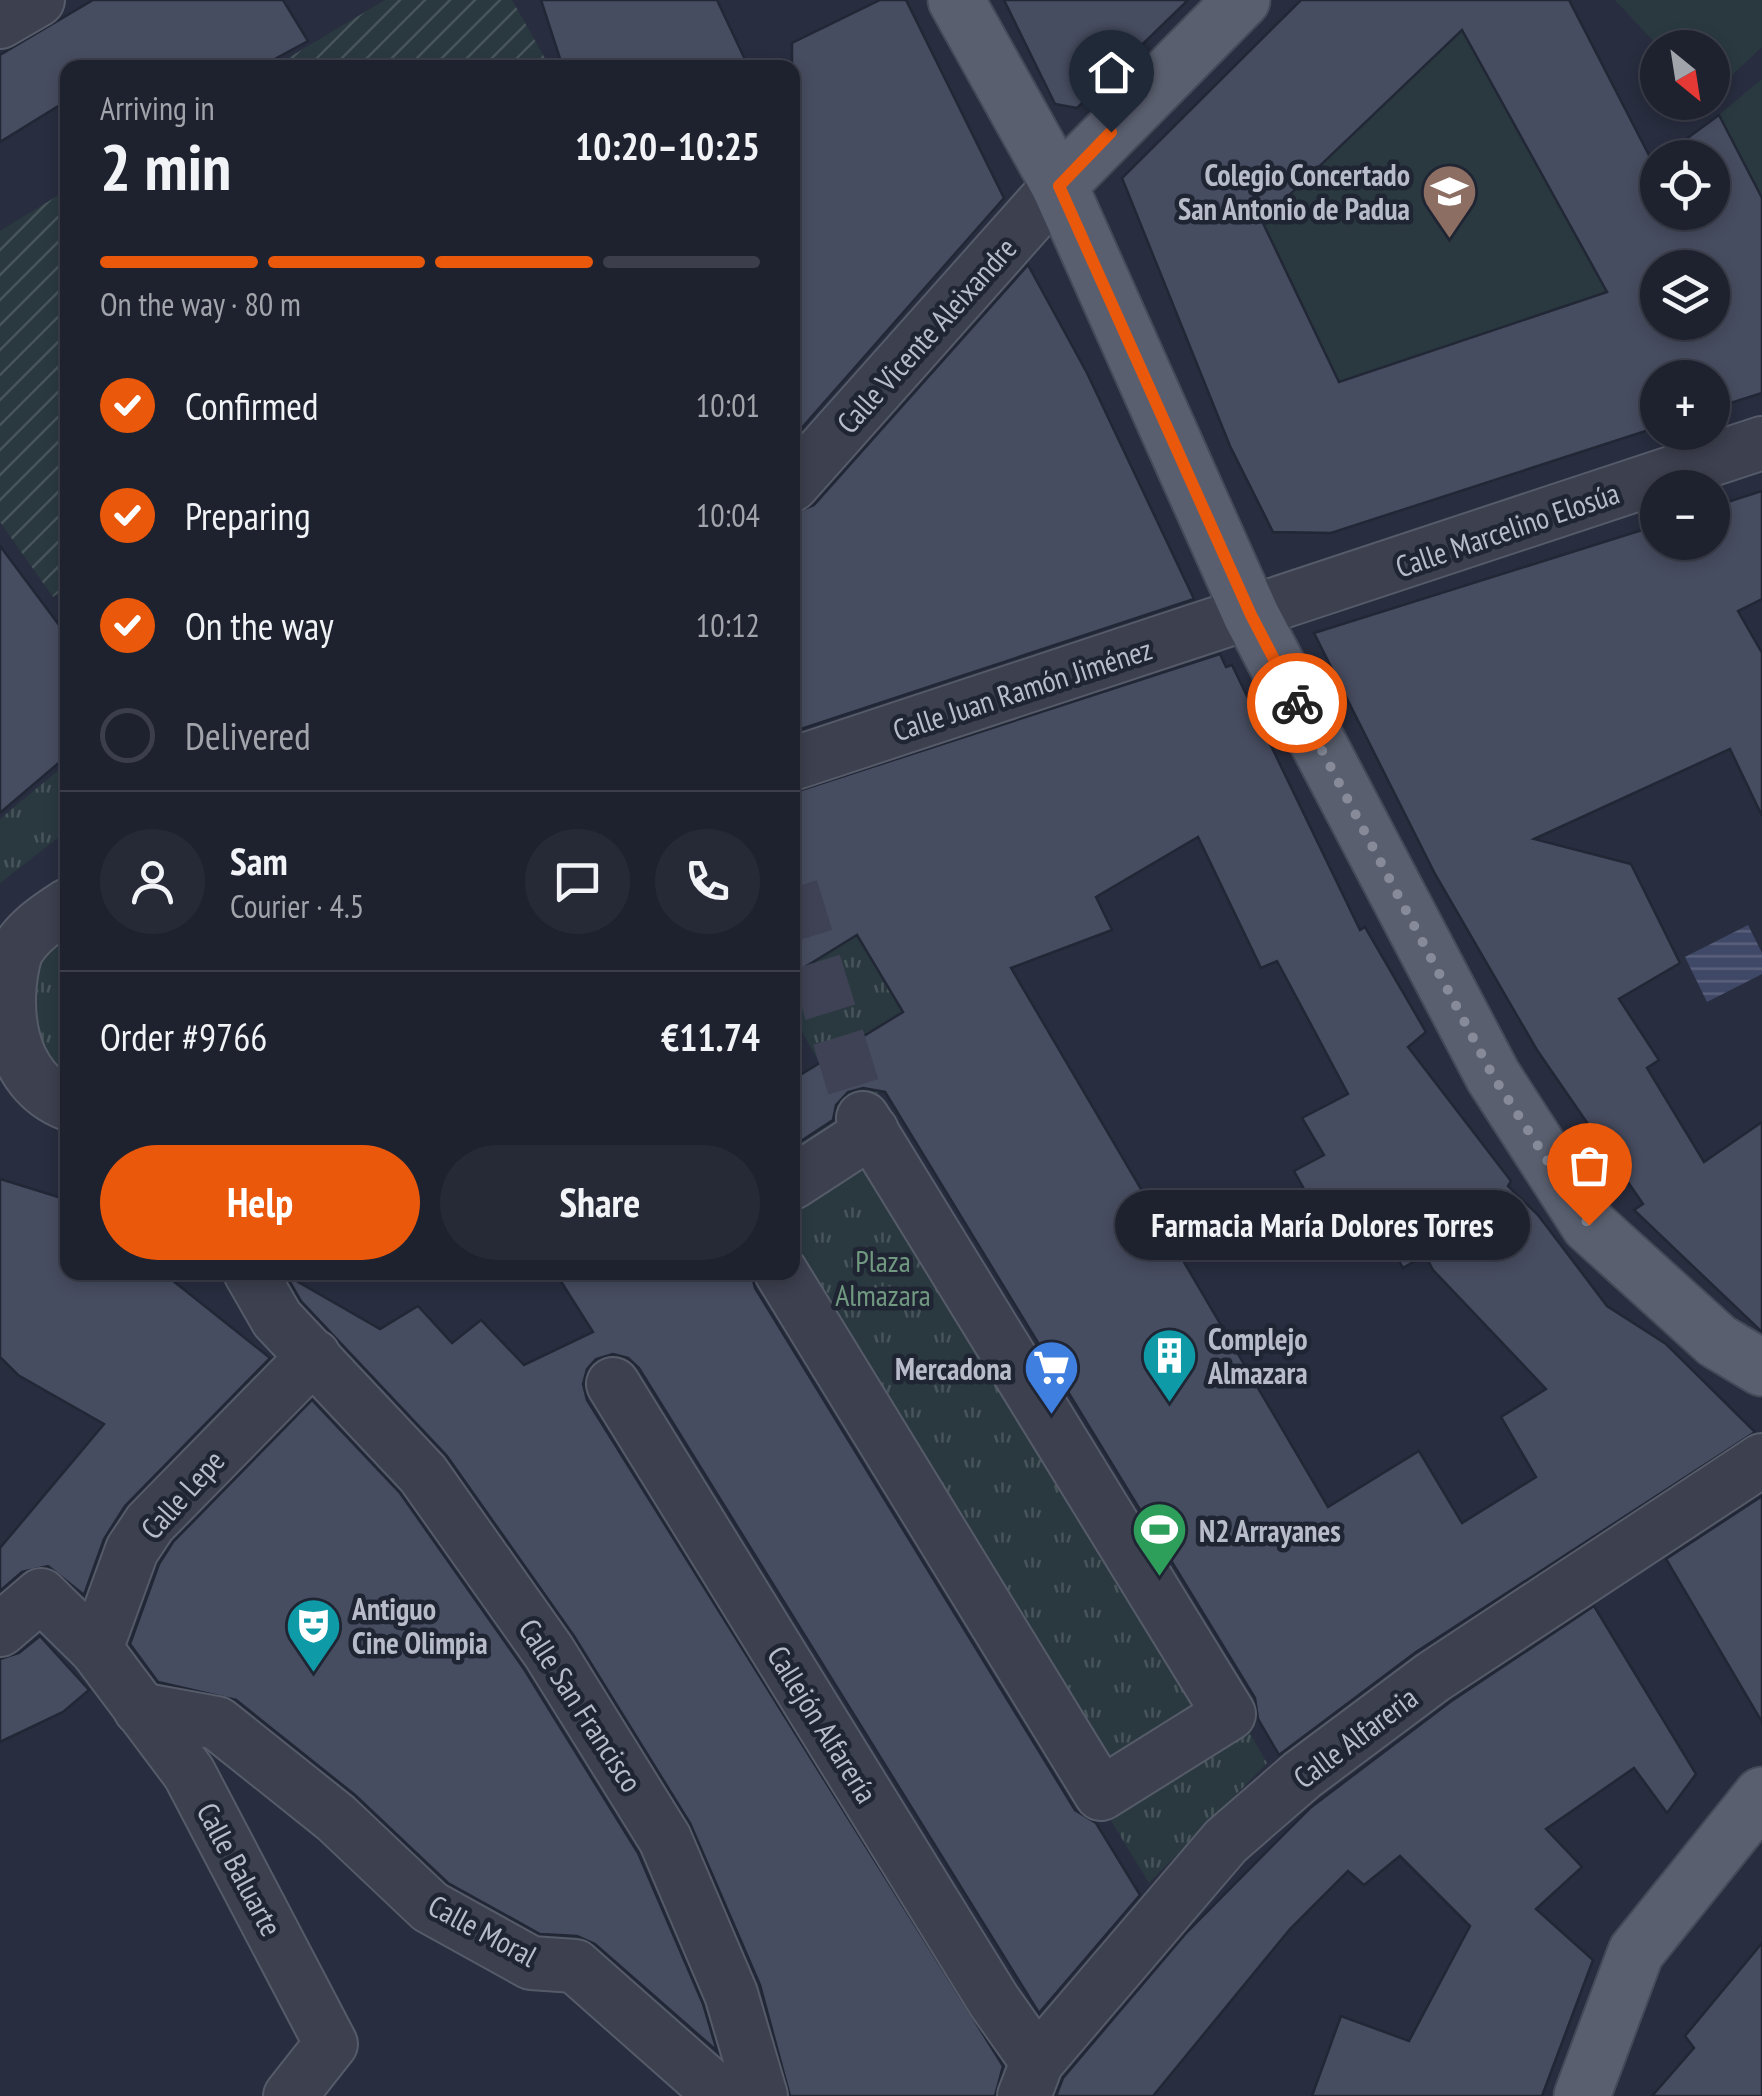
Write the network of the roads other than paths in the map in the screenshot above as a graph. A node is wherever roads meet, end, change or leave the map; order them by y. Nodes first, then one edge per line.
1 (38, 0) edge
2 (956, 0) edge
3 (1242, 0) edge
4 (0, 22) edge
5 (1059, 186) junction
6 (1762, 444) edge
7 (800, 477) edge
8 (1251, 615) junction
9 (800, 761) edge
10 (60, 911) edge
11 (2, 986) edge
12 (6, 1049) edge
13 (60, 1099) edge
14 (800, 1178) edge
15 (254, 1280) edge
16 (785, 1280) edge
17 (314, 1356) junction
18 (1762, 1368) edge
19 (613, 1384) dead end
20 (1762, 1460) edge
21 (0, 1630) edge
22 (96, 1649) junction
23 (140, 1708) junction
24 (1762, 1794) edge
25 (1030, 2079) edge
26 (290, 2096) edge
27 (722, 2096) edge
28 (760, 2096) edge
29 (1582, 2096) edge

1 - 4 street
2 - 5 main road
3 - 5 main road
5 - 7 street, Calle Vicente Aleixandre
5 - 8 main road
6 - 8 street, Calle Marcelino Elosúa
8 - 9 street, Calle Juan Ramón Jiménez
8 - 18 main road
10 - 11 street
11 - 12 street
12 - 13 street
14 - 16 street
15 - 17 street, Calle San Francisco
17 - 22 street, Calle Lepe
17 - 28 street, Calle San Francisco
19 - 25 street, Callejón Alfarería
20 - 25 street, Calle Alfareria
21 - 22 street
22 - 23 street, Calle Baluarte
23 - 26 street, Calle Baluarte
23 - 27 street, Calle Moral
24 - 29 main road

